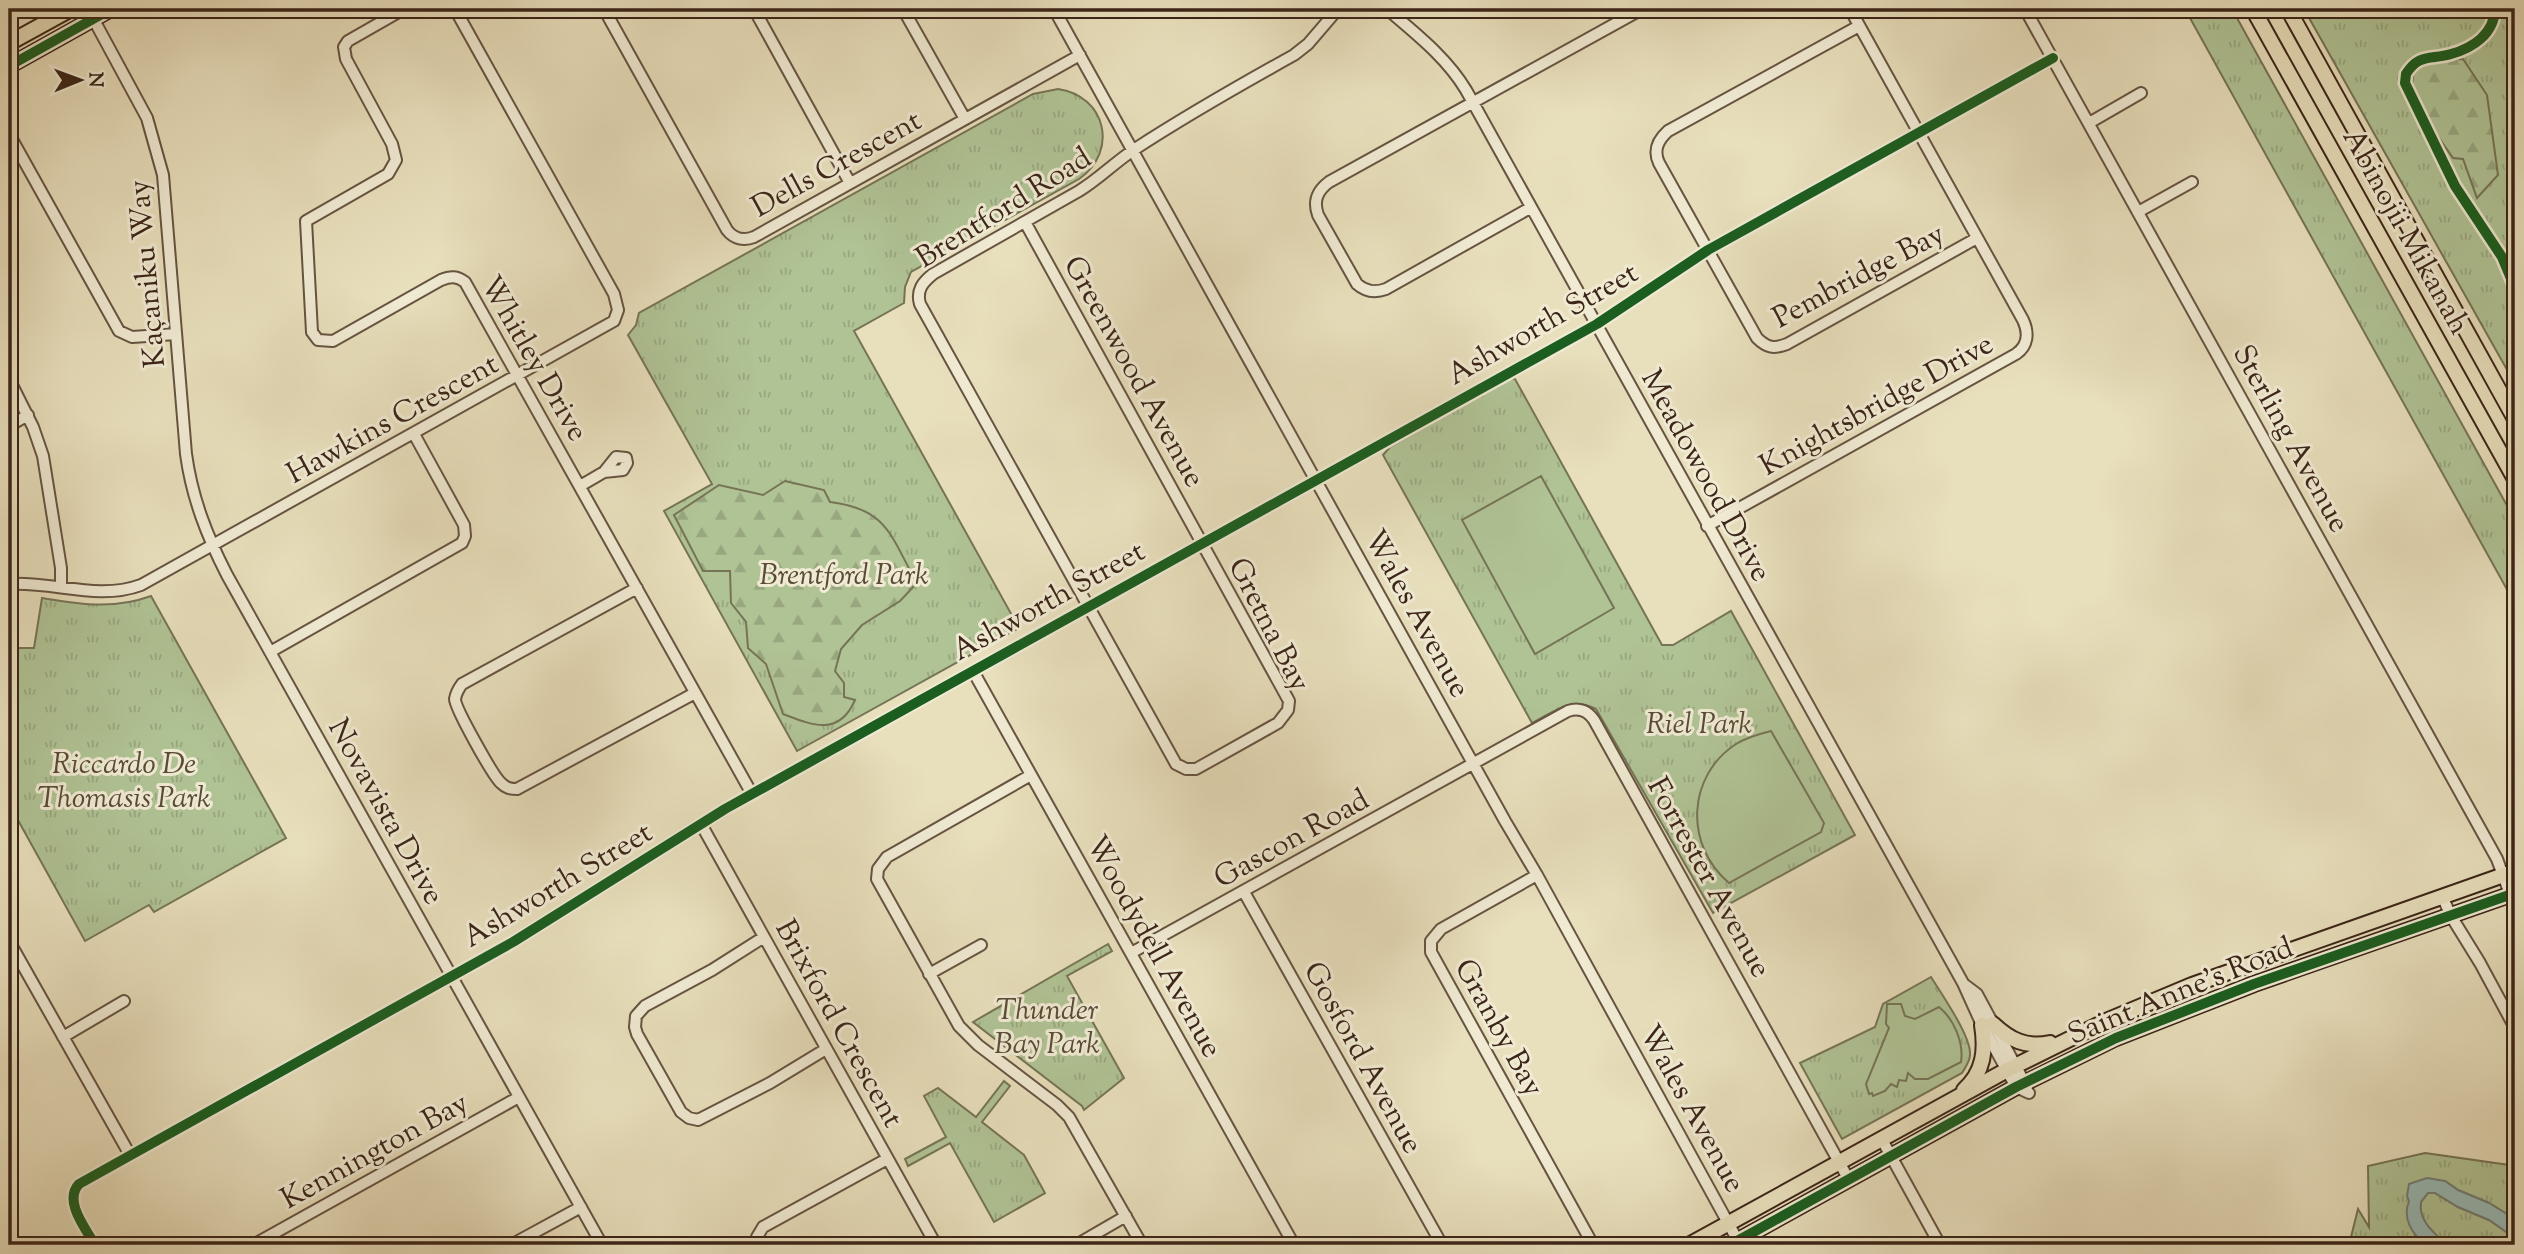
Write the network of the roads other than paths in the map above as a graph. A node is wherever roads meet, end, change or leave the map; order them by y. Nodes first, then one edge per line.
1 (71, 9) edge
2 (111, 9) edge
3 (404, 9) edge
4 (455, 9) edge
5 (604, 9) edge
6 (754, 9) edge
7 (903, 9) edge
8 (1054, 9) edge
9 (1338, 9) edge
10 (1387, 9) edge
11 (1642, 9) edge
12 (1850, 9) edge
13 (2025, 9) edge
14 (2253, 9) edge
15 (2288, 9) edge
16 (90, 12) edge
17 (1859, 26) junction
18 (9, 43) edge
19 (1080, 55) junction
20 (2053, 58) junction
21 (9, 66) edge
22 (2141, 93) dead end
23 (1472, 102) junction
24 (965, 119) junction
25 (2089, 123) junction
26 (1918, 132) junction
27 (9, 134) edge
28 (1133, 150) junction
29 (2192, 182) dead end
30 (850, 183) junction
31 (1530, 208) junction
32 (2138, 212) junction
33 (1025, 222) junction
34 (1977, 238) junction
35 (1708, 250) junction
36 (1595, 326) junction
37 (176, 334) junction
38 (519, 376) junction
39 (9, 379) edge
40 (2513, 414) edge
41 (28, 415) junction
42 (9, 426) edge
43 (414, 435) junction
44 (604, 472) dead end
45 (2515, 479) edge
46 (1316, 480) junction
47 (580, 486) junction
48 (1707, 526) junction
49 (1201, 544) junction
50 (213, 547) junction
51 (9, 584) edge
52 (61, 587) junction
53 (637, 588) junction
54 (1088, 606) junction
55 (270, 652) junction
56 (973, 670) junction
57 (695, 693) junction
58 (1474, 765) junction
59 (1031, 775) junction
60 (752, 794) junction
61 (701, 824) junction
62 (2509, 873) edge
63 (1537, 875) junction
64 (1244, 892) junction
65 (2513, 894) edge
66 (2442, 896) junction
67 (2451, 916) junction
68 (764, 937) junction
69 (9, 941) edge
70 (981, 945) dead end
71 (1131, 953) junction
72 (2246, 966) junction
73 (929, 974) junction
74 (452, 976) junction
75 (2254, 984) junction
76 (124, 1001) dead end
77 (1987, 1024) junction
78 (2515, 1028) edge
79 (2075, 1035) junction
80 (62, 1037) junction
81 (826, 1049) junction
82 (2011, 1067) junction
83 (2020, 1085) junction
84 (519, 1097) junction
85 (1951, 1100) junction
86 (1881, 1139) junction
87 (130, 1155) junction
88 (1891, 1156) junction
89 (887, 1159) junction
90 (1840, 1163) junction
91 (1849, 1180) junction
92 (581, 1207) junction
93 (1126, 1216) junction
94 (1729, 1223) junction
95 (1734, 1243) edge
96 (95, 1245) edge
97 (253, 1245) edge
98 (511, 1245) edge
99 (602, 1245) edge
100 (756, 1245) edge
101 (936, 1245) edge
102 (1076, 1245) edge
103 (1142, 1245) edge
104 (1294, 1245) edge
105 (1442, 1245) edge
106 (1593, 1245) edge
107 (1689, 1245) edge
108 (1940, 1245) edge

1 - 18 main road
2 - 16 main road
3 - 38 street, Whitley Drive
4 - 38 street, Hawkins Crescent
5 - 30 street, Dells Crescent
6 - 30 street
7 - 24 street
8 - 19 street, Wales Avenue
9 - 28 street, Brentford Road
10 - 23 street, Meadowood Drive
11 - 23 street
12 - 17 street, Knightsbridge Drive
13 - 20 street, Sterling Avenue
14 - 45 main road, Abinojii Mikanah
15 - 40 main road, Abinojii Mikanah
16 - 21 main road
16 - 37 street, Kaçaniku Way
17 - 26 street, Knightsbridge Drive
17 - 35 street, Pembridge Bay
19 - 24 street, Dells Crescent
19 - 28 street, Wales Avenue
20 - 25 street, Sterling Avenue
20 - 26 street, Ashworth Street
22 - 25 street
23 - 31 street, Meadowood Drive
23 - 31 street
24 - 30 street, Dells Crescent
25 - 32 street, Sterling Avenue
26 - 34 street, Knightsbridge Drive
26 - 35 street, Ashworth Street
27 - 37 street
28 - 33 street, Brentford Road
28 - 46 street, Wales Avenue
29 - 32 street
31 - 36 street, Meadowood Drive
32 - 62 street, Sterling Avenue
33 - 49 street, Greenwood Avenue
33 - 54 street, Brentford Road
34 - 35 street, Pembridge Bay
34 - 48 street, Knightsbridge Drive
35 - 36 street, Ashworth Street
36 - 46 street, Ashworth Street
36 - 48 street, Meadowood Drive
37 - 50 street, Kaçaniku Way
38 - 43 street, Hawkins Crescent
38 - 47 street, Whitley Drive
39 - 41 street
41 - 42 street
41 - 52 street
43 - 50 street, Hawkins Crescent
43 - 55 street
44 - 47 street
46 - 49 street, Ashworth Street
46 - 58 street, Wales Avenue
47 - 53 street, Whitley Drive
48 - 77 street, Meadowood Drive
49 - 54 street, Ashworth Street
49 - 54 street, Gretna Bay
50 - 52 street, Hawkins Crescent
50 - 55 street, Novavista Drive
51 - 52 street, Hawkins Crescent
53 - 57 street, Whitley Drive
53 - 57 street
54 - 56 street, Ashworth Street
55 - 74 street, Novavista Drive
56 - 59 street, Woodydell Avenue
56 - 60 street, Ashworth Street
57 - 60 street, Whitley Drive
58 - 63 street, Wales Avenue
58 - 64 street, Gascon Road
58 - 90 street, Forrester Avenue
59 - 71 street, Woodydell Avenue
59 - 73 street
60 - 61 street, Ashworth Street
61 - 68 street, Brixford Crescent
61 - 74 street, Ashworth Street
62 - 65 street, Sterling Avenue
62 - 66 main road, Saint Anne's Road
63 - 94 street, Wales Avenue
63 - 106 street, Granby Bay
64 - 71 street, Gascon Road
64 - 105 street, Gosford Avenue
65 - 67 main road, Saint Anne's Road
66 - 67 street
66 - 72 main road, Saint Anne's Road
67 - 75 main road, Saint Anne's Road
67 - 78 street
68 - 81 street, Brixford Crescent
68 - 81 street
69 - 80 street
70 - 73 street
71 - 104 street, Woodydell Avenue
72 - 75 main road
72 - 79 main road, Saint Anne's Road
73 - 93 street
74 - 84 street, Novavista Drive
74 - 87 street, Ashworth Street
75 - 83 main road, Saint Anne's Road
76 - 80 street
77 - 79 main road
77 - 82 street, Meadowood Drive
77 - 85 main road
79 - 82 main road, Saint Anne's Road
80 - 87 street
81 - 89 street, Brixford Crescent
82 - 83 street, Meadowood Drive
82 - 85 main road, Saint Anne's Road
83 - 88 main road, Saint Anne's Road
84 - 92 street, Novavista Drive
84 - 97 street, Kennington Bay
85 - 86 main road, Saint Anne's Road
86 - 88 street
86 - 90 main road, Saint Anne's Road
87 - 96 street, Ashworth Street
88 - 91 main road, Saint Anne's Road
88 - 108 street
89 - 100 street
89 - 101 street, Brixford Crescent
90 - 91 street, Forrester Avenue
90 - 94 main road, Saint Anne's Road
91 - 95 main road, Saint Anne's Road
92 - 98 street
92 - 99 street, Novavista Drive
93 - 102 street
93 - 103 street
94 - 95 street, Wales Avenue
94 - 107 main road, Saint Anne's Road

